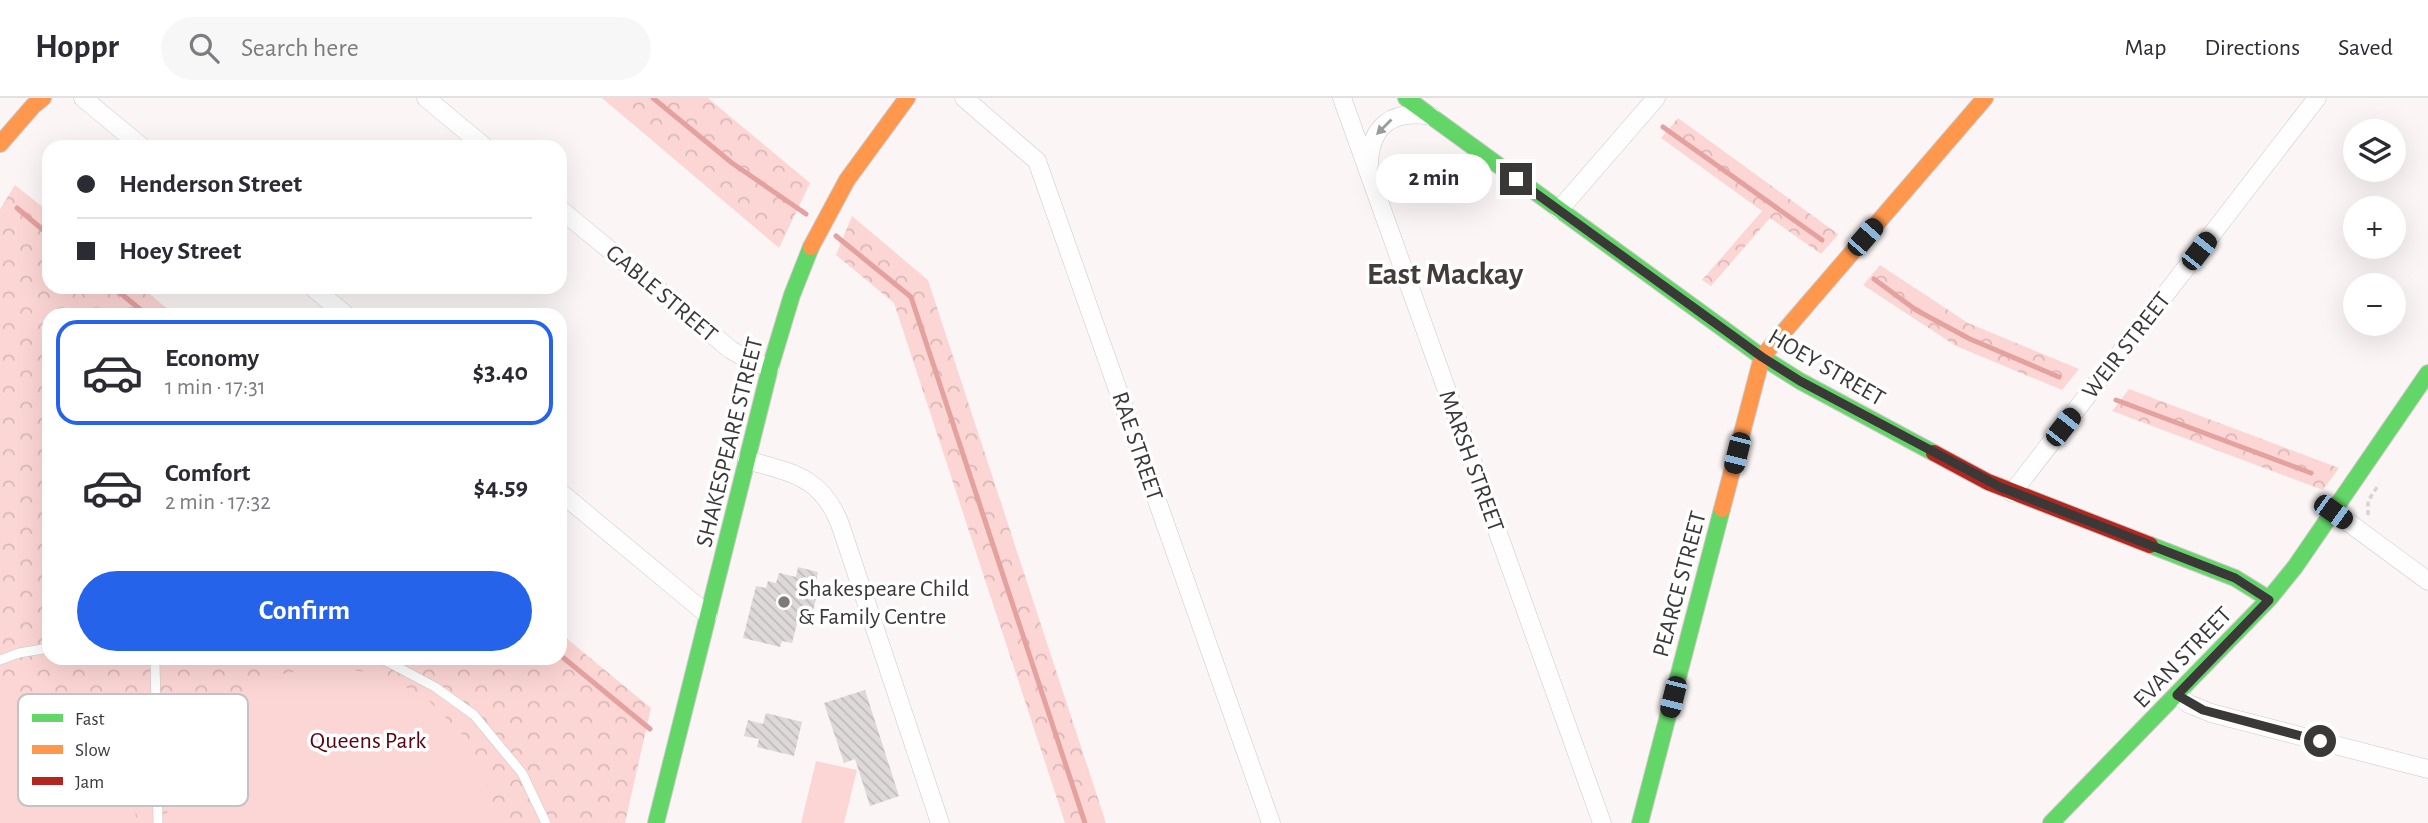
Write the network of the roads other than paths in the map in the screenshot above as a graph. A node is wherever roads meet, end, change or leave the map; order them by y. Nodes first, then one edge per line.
1 (43, 98) edge
2 (83, 98) edge
3 (426, 98) edge
4 (907, 98) edge
5 (964, 98) edge
6 (1342, 98) edge
7 (1406, 98) edge
8 (1656, 98) edge
9 (1985, 98) edge
10 (2317, 98) edge
11 (1431, 116) junction
12 (134, 140) edge
13 (477, 140) edge
14 (0, 144) edge
15 (1370, 174) junction
16 (1559, 210) junction
17 (567, 215) edge
18 (320, 294) edge
19 (338, 308) edge
20 (1762, 357) junction
21 (770, 368) junction
22 (2428, 373) edge
23 (747, 460) junction
24 (2012, 493) junction
25 (567, 498) edge
26 (2333, 512) junction
27 (2428, 581) edge
28 (2269, 600) junction
29 (708, 615) junction
30 (42, 649) edge
31 (0, 660) edge
32 (155, 665) edge
33 (394, 665) edge
34 (156, 694) edge
35 (2177, 695) junction
36 (2428, 769) edge
37 (546, 823) edge
38 (656, 823) edge
39 (940, 823) edge
40 (1271, 823) edge
41 (1602, 823) edge
42 (1640, 823) edge
43 (2051, 823) edge

1 - 14 street
2 - 12 street
3 - 13 street
4 - 21 street, SHAKESPEARE STREET
5 - 40 street, RAE STREET
6 - 15 street, MARSH STREET
7 - 11 street, HOEY STREET
8 - 16 street
9 - 20 street
10 - 24 street, WEIR STREET
11 -> 15 street
11 - 16 street, HOEY STREET
15 - 41 street, MARSH STREET
16 - 20 street, HOEY STREET
17 - 21 street, GABLE STREET
18 - 19 street
20 - 24 street, HOEY STREET
20 - 42 street, PEARCE STREET
21 - 23 street, SHAKESPEARE STREET
22 - 26 street, EVAN STREET
23 - 29 street, SHAKESPEARE STREET
23 - 39 street
24 - 28 street, HOEY STREET
25 - 29 street
26 - 27 street
26 - 28 street, EVAN STREET
28 - 35 street, EVAN STREET
29 - 38 street, SHAKESPEARE STREET
30 - 31 lane
32 - 34 lane
33 - 37 lane
35 - 36 street
35 - 43 street, EVAN STREET

